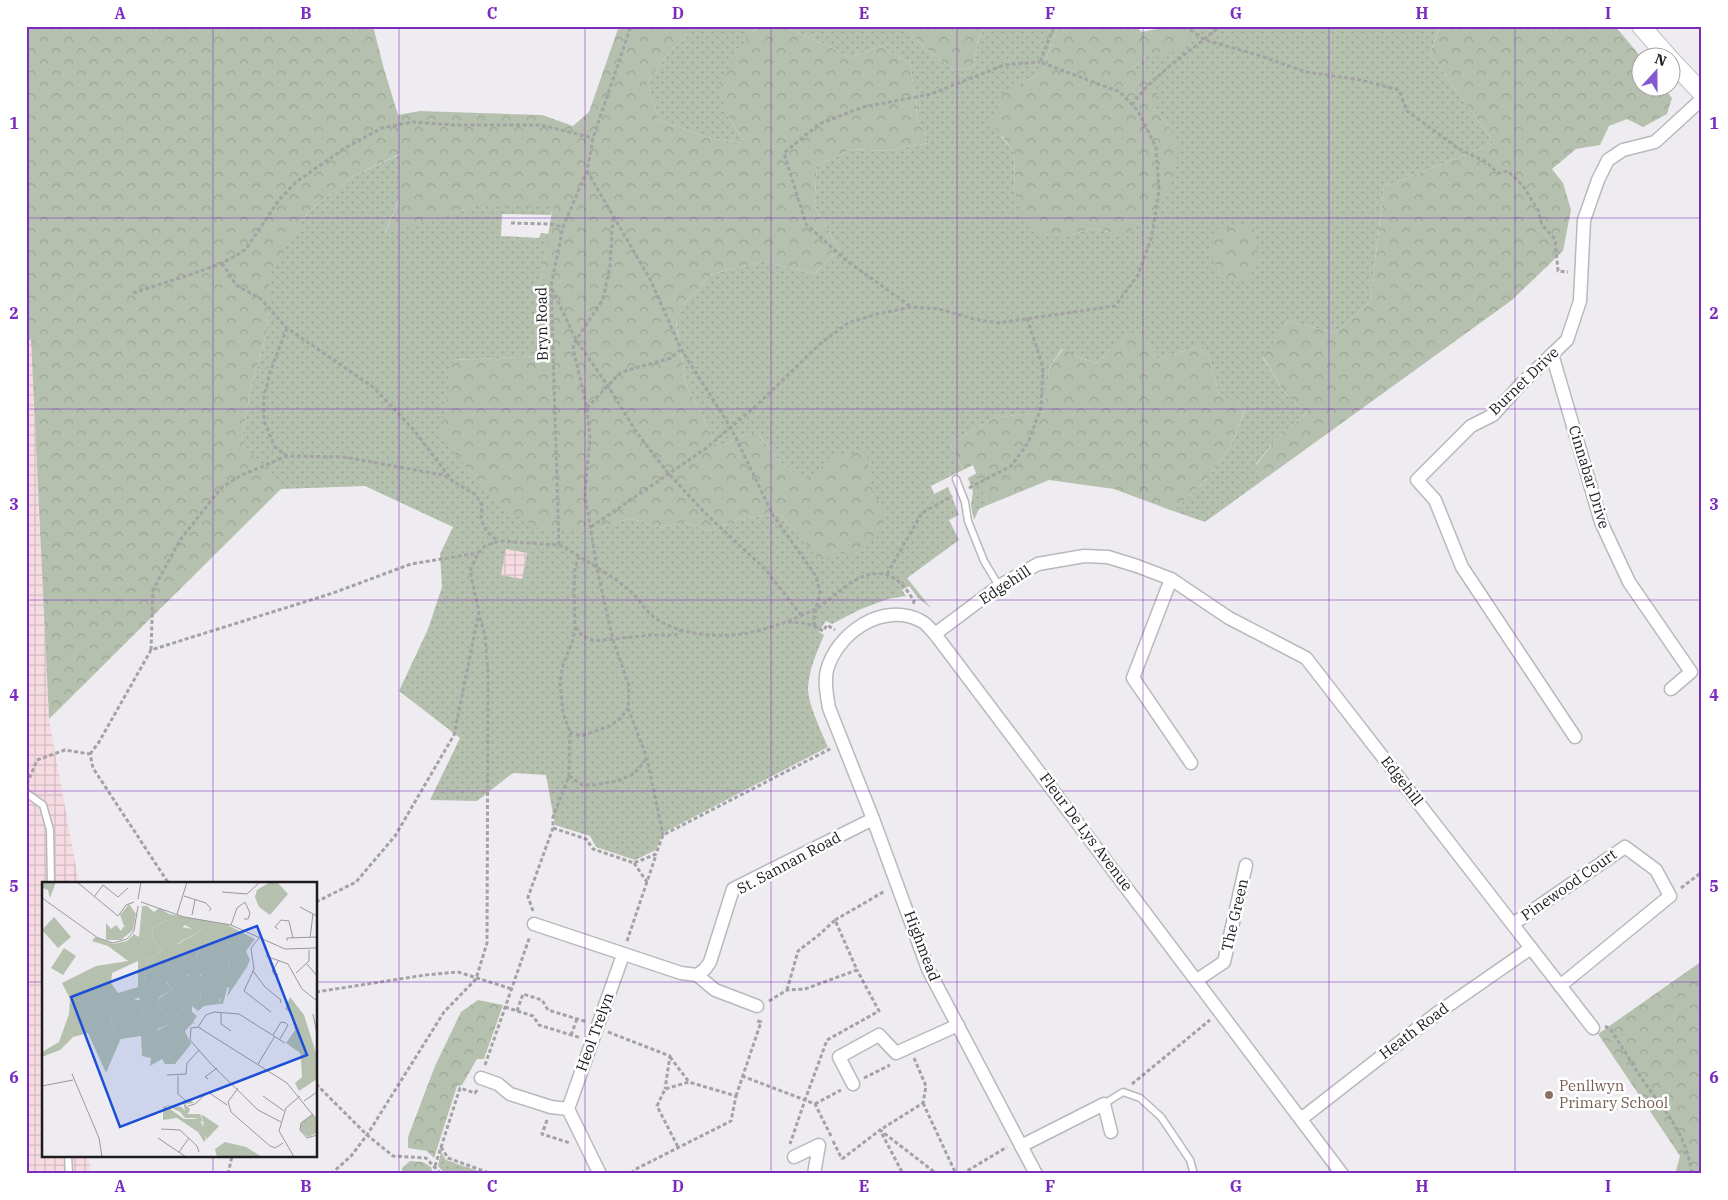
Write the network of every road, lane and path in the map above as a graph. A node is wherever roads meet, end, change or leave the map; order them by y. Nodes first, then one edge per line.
1 (631, 26) edge
2 (635, 26) edge
3 (676, 26) edge
4 (1054, 26) edge
5 (1185, 26) edge
6 (1220, 26) edge
7 (1641, 26) edge
8 (1205, 40) junction
9 (1661, 48) edge
10 (1040, 62) junction
11 (1680, 69) edge
12 (1702, 93) edge
13 (1702, 99) edge
14 (1132, 105) junction
15 (593, 138) junction
16 (587, 171) junction
17 (613, 218) junction
18 (511, 223) dead end
19 (563, 228) junction
20 (222, 263) junction
21 (1558, 271) dead end
22 (551, 286) junction
23 (133, 293) dead end
24 (911, 307) junction
25 (1027, 318) junction
26 (287, 328) junction
27 (576, 340) junction
28 (681, 349) junction
29 (1552, 354) junction
30 (608, 386) junction
31 (587, 408) junction
32 (731, 428) junction
33 (287, 456) junction
34 (668, 474) junction
35 (956, 479) dead end
36 (453, 481) junction
37 (961, 491) junction
38 (591, 526) junction
39 (499, 541) junction
40 (559, 545) junction
41 (478, 553) junction
42 (579, 557) junction
43 (597, 569) junction
44 (887, 574) junction
45 (1171, 579) junction
46 (999, 586) junction
47 (816, 609) junction
48 (479, 612) junction
49 (801, 615) junction
50 (910, 617) junction
51 (788, 622) junction
52 (815, 626) junction
53 (576, 627) junction
54 (681, 630) junction
55 (836, 631) dead end
56 (935, 634) junction
57 (613, 640) junction
58 (151, 650) junction
59 (1671, 689) dead end
60 (628, 708) junction
61 (829, 708) joint
62 (570, 732) junction
63 (1575, 737) dead end
64 (833, 748) dead end
65 (90, 754) junction
66 (647, 758) junction
67 (1191, 763) dead end
68 (568, 776) junction
69 (26, 786) edge
70 (26, 793) edge
71 (874, 819) junction
72 (553, 828) junction
73 (663, 835) junction
74 (656, 854) junction
75 (634, 863) junction
76 (1246, 865) dead end
77 (1702, 872) edge
78 (51, 882) edge
79 (168, 882) edge
80 (647, 882) junction
81 (898, 884) junction
82 (1670, 896) junction
83 (318, 901) edge
84 (835, 920) junction
85 (533, 924) junction
86 (1513, 924) junction
87 (1531, 948) junction
88 (623, 955) junction
89 (857, 970) junction
90 (697, 975) junction
91 (476, 979) junction
92 (1197, 980) junction
93 (1560, 986) junction
94 (512, 989) junction
95 (787, 990) junction
96 (318, 992) edge
97 (505, 1007) junction
98 (762, 1010) junction
99 (517, 1011) junction
100 (1220, 1012) junction
101 (577, 1018) junction
102 (753, 1020) dead end
103 (761, 1022) junction
104 (593, 1025) junction
105 (958, 1025) junction
106 (1591, 1026) joint
107 (571, 1035) junction
108 (584, 1039) dead end
109 (912, 1054) dead end
110 (670, 1056) junction
111 (486, 1063) dead end
112 (895, 1063) dead end
113 (742, 1076) junction
114 (481, 1078) dead end
115 (690, 1082) junction
116 (853, 1084) junction
117 (318, 1086) edge
118 (665, 1089) junction
119 (475, 1093) dead end
120 (1122, 1093) junction
121 (736, 1096) junction
122 (805, 1100) junction
123 (923, 1103) junction
124 (815, 1104) junction
125 (1104, 1104) junction
126 (568, 1109) junction
127 (548, 1115) dead end
128 (1301, 1119) junction
129 (880, 1130) junction
130 (1111, 1132) dead end
131 (367, 1135) junction
132 (1019, 1143) junction
133 (579, 1146) dead end
134 (441, 1147) junction
135 (678, 1147) dead end
136 (794, 1157) joint
137 (68, 1158) edge
138 (232, 1158) edge
139 (434, 1166) junction
140 (69, 1174) edge
141 (228, 1174) edge
142 (331, 1174) edge
143 (441, 1174) edge
144 (492, 1174) edge
145 (600, 1174) edge
146 (632, 1174) edge
147 (814, 1174) edge
148 (903, 1174) edge
149 (937, 1174) edge
150 (956, 1174) edge
151 (962, 1174) edge
152 (1036, 1174) edge
153 (1194, 1174) edge
154 (1342, 1174) edge
155 (1692, 1174) edge

1 - 15 path, Bryn Road
2 - 3 path
4 - 10 path
5 - 8 path
6 - 8 path
7 - 9 main road
8 - 14 path
8 - 21 path
10 - 14 path
10 - 24 path
11 - 12 main road
13 - 29 street, Burnet Drive
14 - 25 path
15 - 16 path, Bryn Road
15 - 20 path
16 - 17 path
16 - 19 path, Bryn Road
17 - 27 path
17 - 28 path
18 - 19 path
19 - 22 path, Bryn Road
20 - 23 path
20 - 26 path
22 - 27 path
22 - 40 path, Bryn Road
24 - 25 path
24 - 32 path
25 - 37 path
26 - 33 path
26 - 36 path
27 - 30 path
27 - 31 path
28 - 30 path
28 - 32 path
29 - 59 street, Cinnabar Drive
29 - 63 street, Burnet Drive
30 - 31 path
30 - 34 path
31 - 38 path
32 - 34 path
32 - 47 path
33 - 36 path
33 - 58 path
34 - 38 path
34 - 49 path
35 - 37 lane
36 - 39 path
37 - 44 path
37 - 46 lane
38 - 43 path
39 - 40 path
39 - 41 path
40 - 42 path
41 - 48 path
41 - 58 path
42 - 43 path
42 - 53 path
43 - 54 path
43 - 57 path
44 - 47 path
44 - 50 path
45 - 46 street, Edgehill
45 - 67 street
45 - 86 street, Edgehill
46 - 56 street, Edgehill
47 - 49 path
47 - 52 path
48 - 83 path
48 - 91 path
49 - 51 path
50 - 56 street, Fleur De Lys Avenue
50 - 61 street, Fleur De Lys Avenue
51 - 52 path
51 - 54 path
52 - 55 path
53 - 57 path
53 - 62 path
54 - 57 path
56 - 92 street, Fleur De Lys Avenue
57 - 60 path
58 - 65 path
60 - 62 path
60 - 66 path
61 - 71 street, Highmead
62 - 68 path
64 - 73 path
65 - 69 path
65 - 79 path
66 - 68 path
66 - 73 path
68 - 72 path
70 - 78 lane
71 - 81 street, Highmead
71 - 90 street, St. Sannan Road
72 - 75 path
72 - 85 path
73 - 74 path
74 - 75 path
74 - 80 path
75 - 80 path
76 - 92 street, The Green
77 - 82 path
80 - 88 path
81 - 84 path
81 - 105 street, Highmead
82 - 86 street, Pinewood Court
82 - 93 street
84 - 89 path
84 - 95 path
85 - 88 street
85 - 94 path
86 - 87 street, Edgehill
87 - 93 street, Edgehill
87 - 128 street, Heath Road
88 - 90 street
88 - 104 street, Heol Trelyn
89 - 95 path
89 - 122 path
90 - 98 street
91 - 94 path
91 - 96 path
91 - 131 path
92 - 100 street, Fleur De Lys Avenue
93 - 106 street, Edgehill
94 - 97 path
95 - 98 path
97 - 99 path
97 - 111 path
98 - 103 path
99 - 101 path
99 - 107 path
100 - 120 path
100 - 128 street, Fleur De Lys Avenue
101 - 104 path
101 - 107 path
102 - 103 path
103 - 113 path
104 - 110 path
104 - 126 street, Heol Trelyn
105 - 116 street
105 - 132 street, Highmead
106 - 155 path
107 - 108 path
109 - 123 path
110 - 115 path
110 - 118 path
112 - 116 path
113 - 121 path
113 - 122 path
114 - 126 street
115 - 118 path
115 - 121 path
116 - 124 path
117 - 131 path
118 - 135 path
119 - 134 path
120 - 125 lane
120 - 153 lane
121 - 146 path
122 - 124 path
122 - 136 path
123 - 129 path
123 - 150 path
124 - 129 path
125 - 130 street
125 - 132 street
126 - 145 street
127 - 133 path
128 - 154 street, Fleur De Lys Avenue
129 - 148 path
129 - 149 path
131 - 139 path
131 - 142 path
132 - 151 path
132 - 152 street, Highmead
134 - 139 path
134 - 144 path
136 - 147 street
137 - 140 lane
138 - 141 path
139 - 143 path

